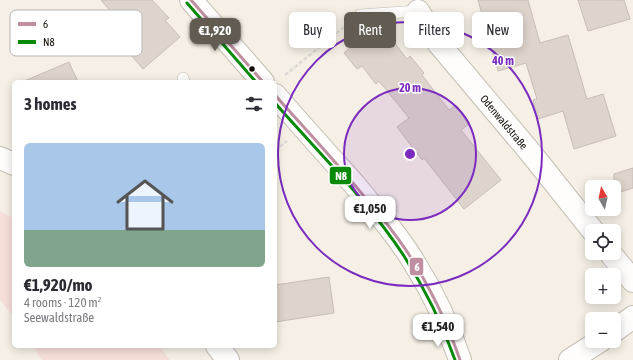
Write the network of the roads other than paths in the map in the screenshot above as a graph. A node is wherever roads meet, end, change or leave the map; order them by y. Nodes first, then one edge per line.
1 (192, 0) edge
2 (418, 11) joint
3 (396, 13) edge
4 (268, 80) edge
5 (277, 90) edge
6 (0, 158) edge
7 (12, 163) edge
8 (587, 224) edge
9 (616, 260) edge
10 (633, 281) edge
11 (633, 317) edge
12 (621, 326) edge
13 (219, 348) edge
14 (589, 348) edge
15 (228, 360) edge
16 (460, 360) edge
17 (570, 360) edge

1 - 4 street
2 - 3 lane
2 - 8 street, Odenwaldstraße
5 - 16 street
6 - 7 street
9 - 10 street
11 - 12 street
13 - 15 street
14 - 17 street

